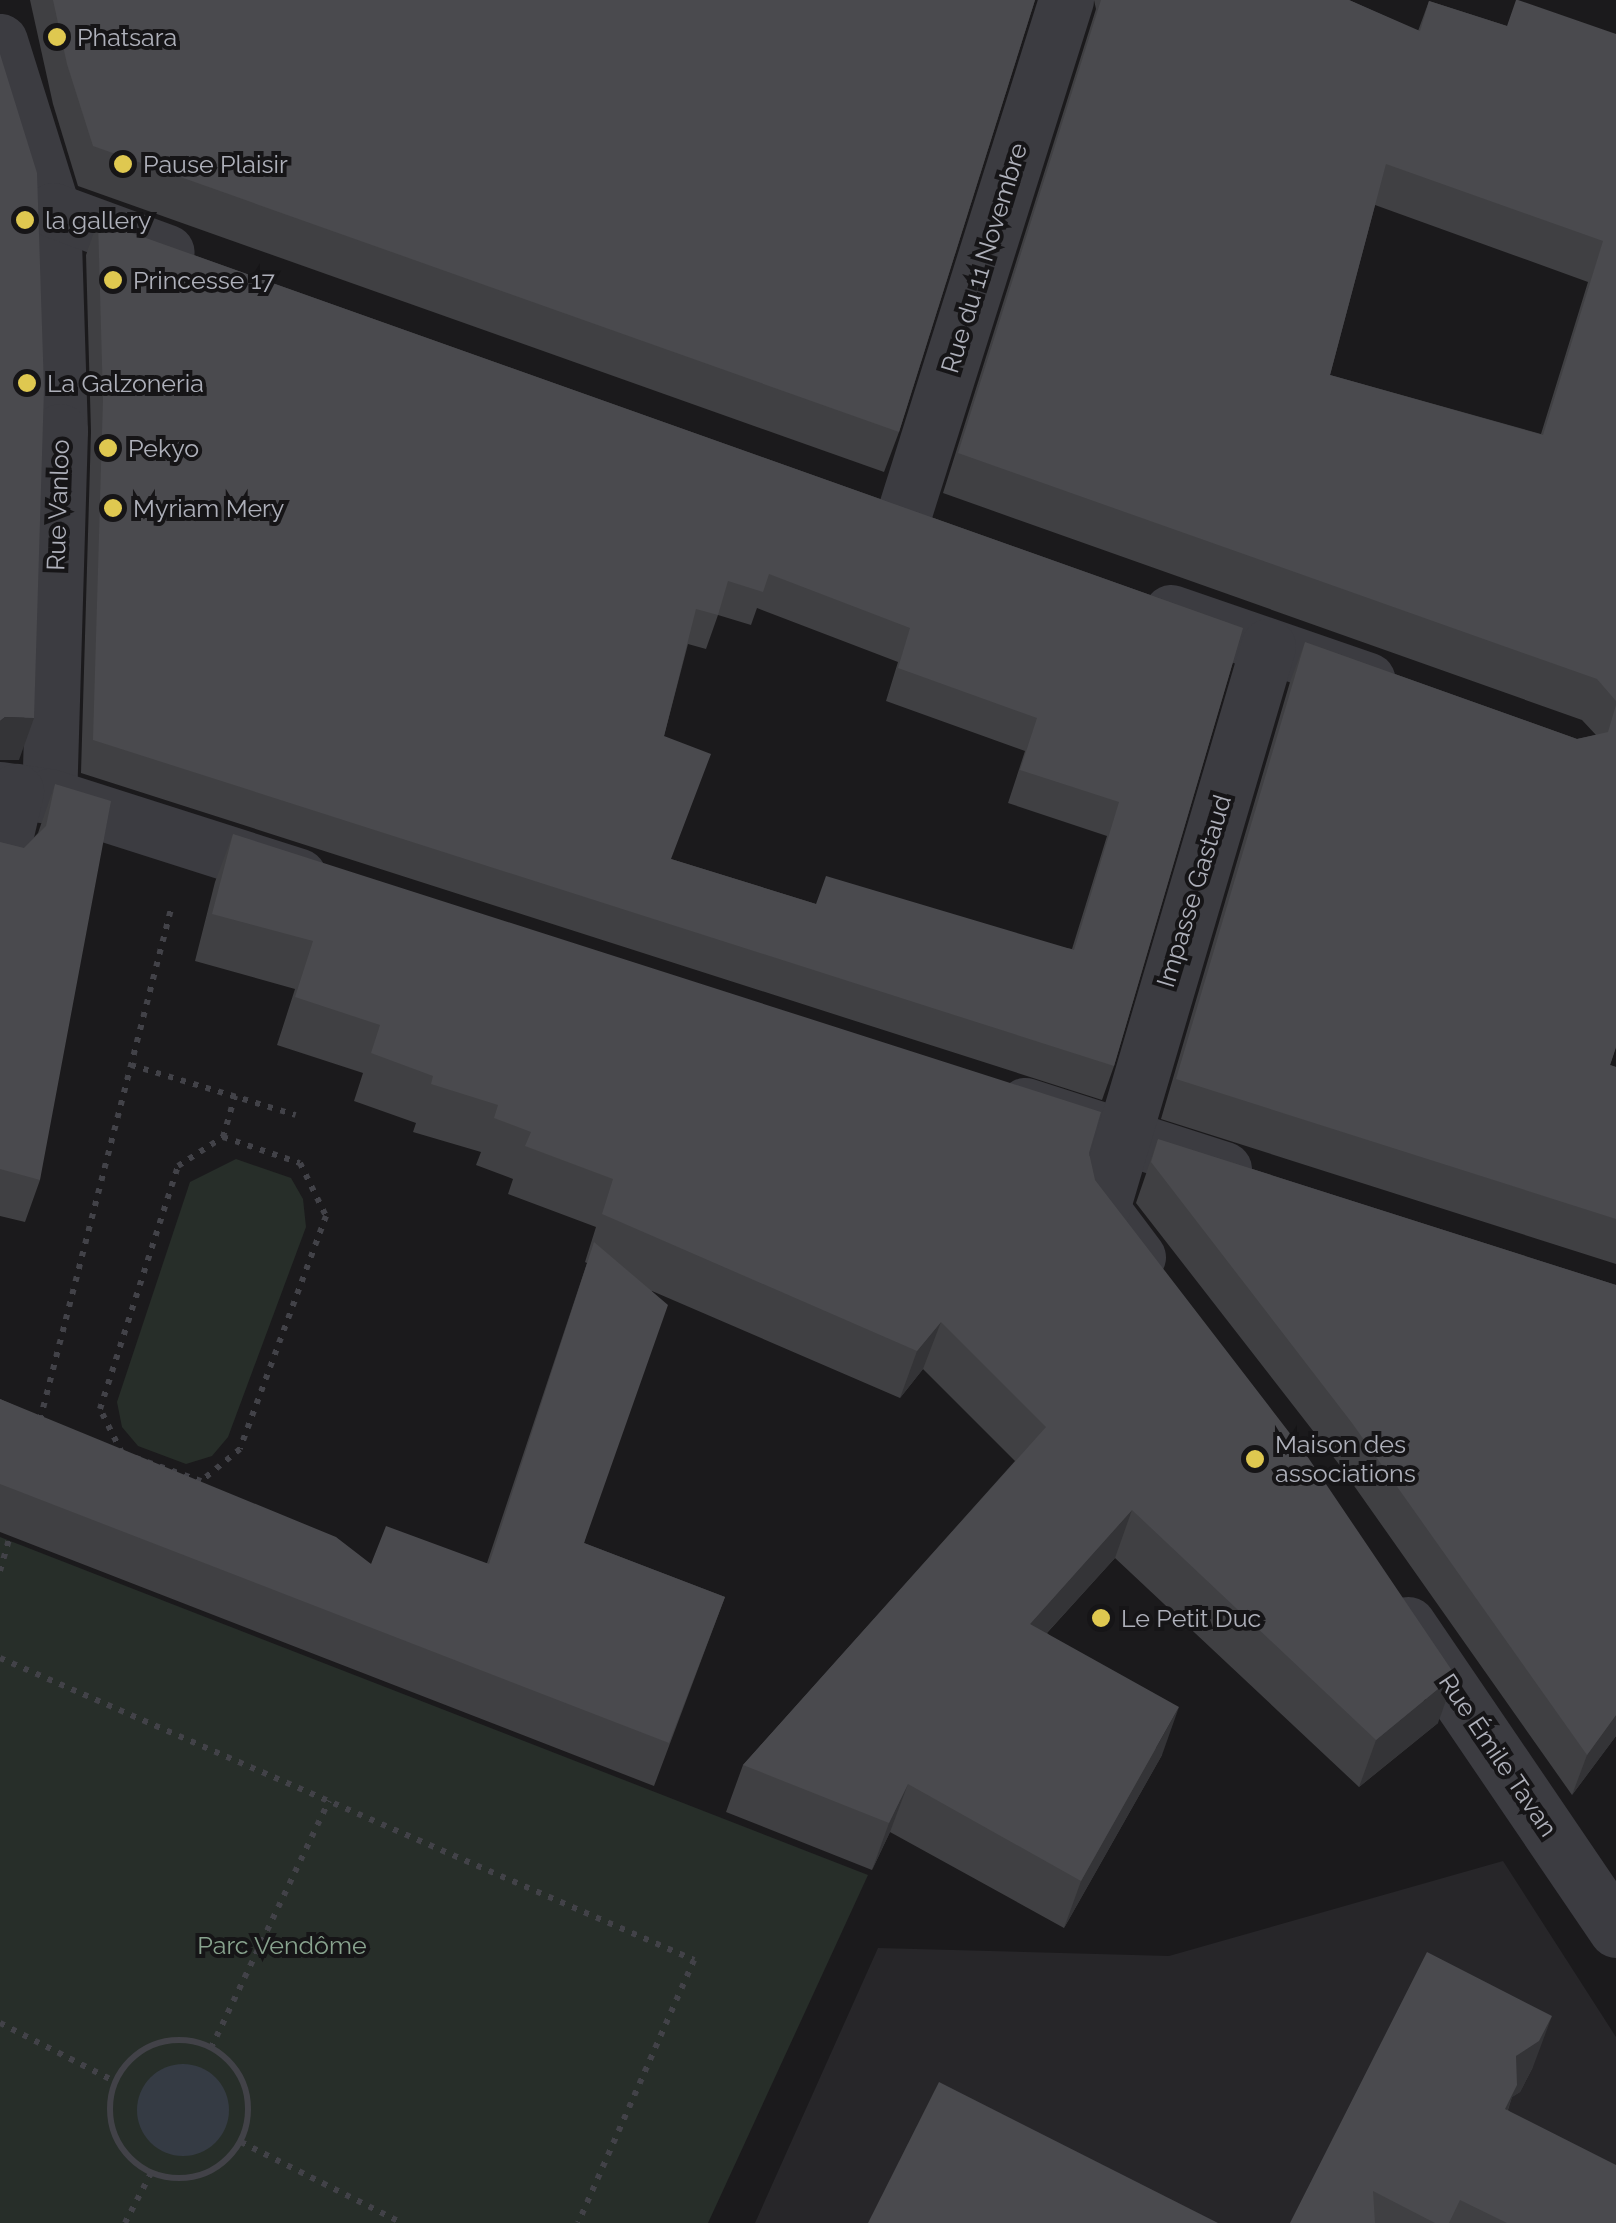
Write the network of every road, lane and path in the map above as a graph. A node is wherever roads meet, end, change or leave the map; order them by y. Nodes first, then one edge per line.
1 (1066, 0) edge
2 (0, 41) edge
3 (53, 210) junction
4 (219, 270) edge
5 (848, 497) edge
6 (903, 517) junction
7 (958, 536) edge
8 (1122, 594) edge
9 (1268, 646) junction
10 (1411, 694) edge
11 (22, 792) edge
12 (0, 860) edge
13 (341, 889) edge
14 (161, 948) dead end
15 (131, 1064) junction
16 (969, 1088) edge
17 (235, 1096) junction
18 (296, 1115) dead end
19 (1120, 1136) junction
20 (223, 1137) junction
21 (1269, 1184) edge
22 (1174, 1303) edge
23 (56, 1431) edge
24 (106, 1448) edge
25 (122, 1453) junction
26 (14, 1522) edge
27 (0, 1571) edge
28 (1384, 1588) edge
29 (0, 1658) edge
30 (329, 1801) junction
31 (1616, 1930) edge
32 (0, 2024) edge
33 (211, 2048) junction
34 (116, 2082) junction
35 (241, 2142) junction
36 (151, 2173) junction
37 (125, 2223) edge
38 (402, 2223) edge
39 (578, 2223) edge

1 - 6 street, Rue du 11 Novembre
2 - 3 street, Rue Vanloo
3 - 4 street
3 - 11 street, Rue Vanloo
5 - 6 street
6 - 7 street
8 - 9 street
9 - 10 street
9 - 19 street, Impasse Gastaud
11 - 12 street, Rue Vanloo
11 - 13 street
14 - 15 path
15 - 17 path
15 - 23 path
16 - 19 street
17 - 18 path
17 - 20 path
19 - 21 street
19 - 22 street
20 - 25 path
20 - 25 path
24 - 25 path
26 - 27 path
28 - 31 street, Rue Émile Tavan
29 - 30 path
30 - 33 path
30 - 39 path
32 - 34 path
33 - 34 path
33 - 35 path
34 - 36 path
35 - 36 path
35 - 38 path
36 - 37 path

